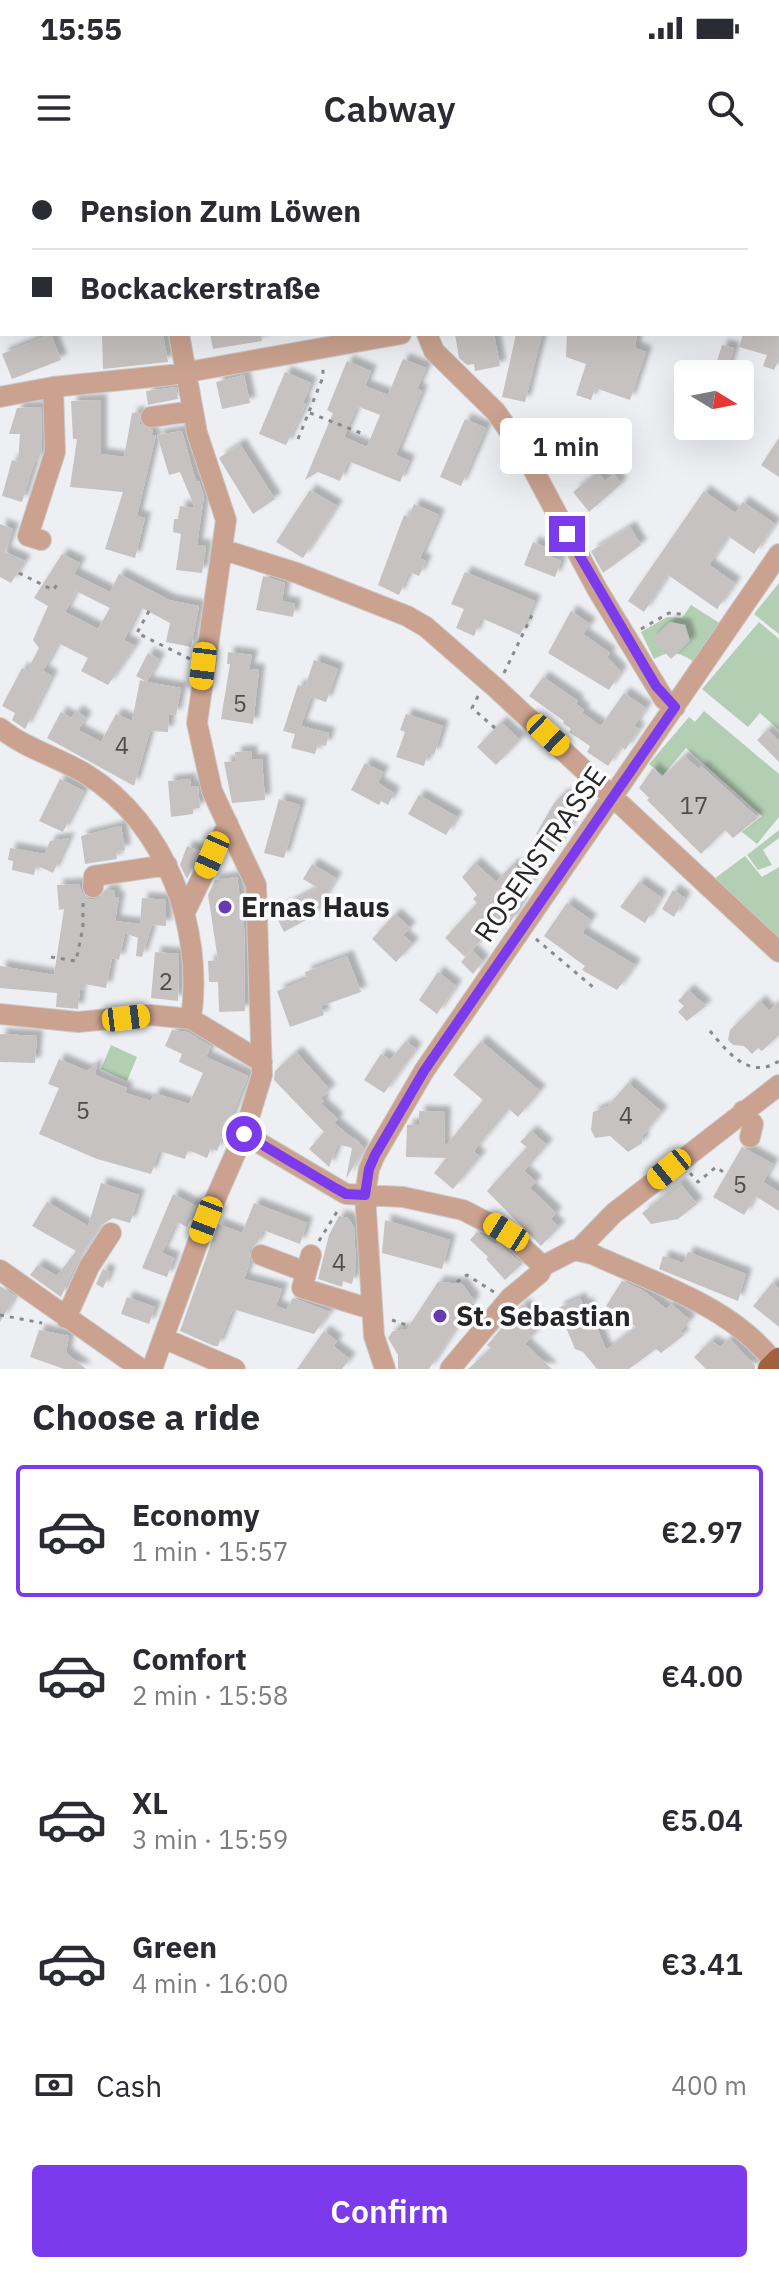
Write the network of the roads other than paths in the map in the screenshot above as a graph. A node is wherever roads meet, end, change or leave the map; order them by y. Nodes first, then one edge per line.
1 (179, 336) edge
2 (388, 336) edge
3 (428, 336) edge
4 (327, 345) edge
5 (187, 372) junction
6 (53, 387) junction
7 (0, 397) edge
8 (193, 411) junction
9 (151, 417) dead end
10 (41, 540) dead end
11 (224, 550) junction
12 (779, 554) edge
13 (675, 707) junction
14 (0, 728) edge
15 (613, 797) junction
16 (228, 824) junction
17 (167, 865) junction
18 (88, 891) road end
19 (185, 912) junction
20 (779, 952) edge
21 (0, 1014) edge
22 (191, 1019) junction
23 (262, 1062) junction
24 (779, 1085) edge
25 (743, 1111) junction
26 (244, 1134) junction
27 (750, 1137) dead end
28 (365, 1195) junction
29 (111, 1233) dead end
30 (578, 1250) junction
31 (261, 1255) dead end
32 (543, 1266) junction
33 (0, 1270) edge
34 (376, 1312) junction
35 (56, 1320) junction
36 (163, 1338) junction
37 (376, 1365) edge
38 (776, 1366) edge
39 (141, 1369) edge
40 (152, 1369) edge
41 (235, 1369) edge
42 (450, 1369) edge

1 - 5 street
2 - 4 street
3 - 13 street
4 - 5 street
5 - 6 street
5 - 8 street
6 - 7 street
6 - 10 street
8 - 9 street
8 - 11 street
11 - 15 street
11 - 16 street
12 - 13 street, ROSENSTRASSE
13 - 15 street, ROSENSTRASSE
14 - 17 street
15 - 20 street
15 - 28 street, ROSENSTRASSE
16 - 19 street
16 - 23 street
17 - 18 street
17 - 19 street
19 - 22 street
21 - 22 street
22 - 23 street
23 - 26 street
24 - 25 street
25 - 27 street
25 - 30 street
26 - 28 street
26 - 36 street
28 - 32 street
28 - 34 street, ROSENSTRASSE
29 - 35 street
30 - 32 street
30 - 38 street
31 - 34 street
32 - 42 street
33 - 35 street
34 - 37 street, ROSENSTRASSE
35 - 39 street
36 - 40 street
36 - 41 street

